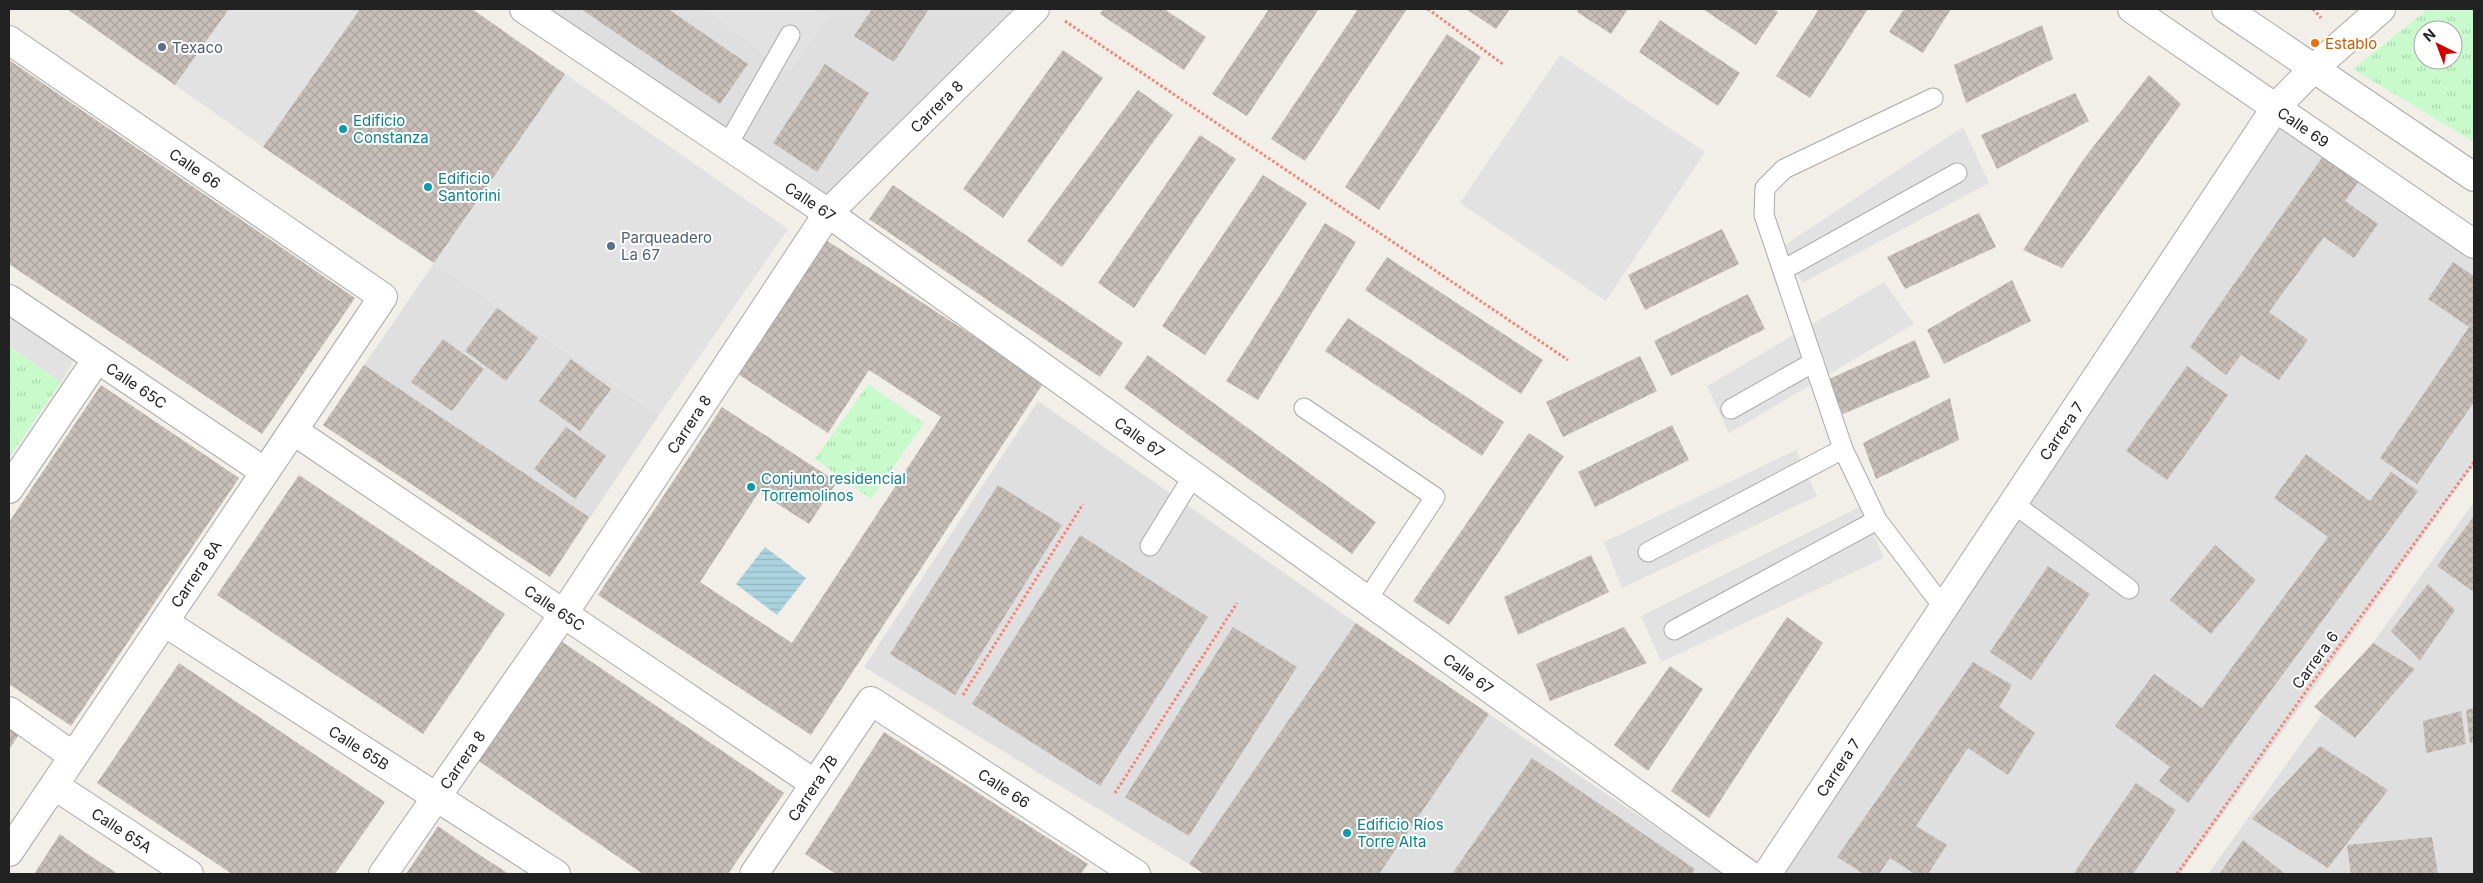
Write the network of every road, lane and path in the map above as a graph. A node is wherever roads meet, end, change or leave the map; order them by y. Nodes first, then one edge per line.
1 (524, 9) edge
2 (1036, 9) edge
3 (1428, 9) edge
4 (2132, 9) edge
5 (2226, 9) edge
6 (2381, 9) edge
7 (1062, 20) dead end
8 (790, 36) dead end
9 (9, 40) edge
10 (1504, 65) dead end
11 (2313, 70) junction
12 (1933, 98) dead end
13 (2276, 107) junction
14 (727, 146) junction
15 (1957, 173) dead end
16 (2474, 177) edge
17 (828, 213) junction
18 (2474, 244) edge
19 (1783, 270) junction
20 (383, 297) joint
21 (9, 298) edge
22 (97, 359) junction
23 (1568, 360) dead end
24 (1814, 362) junction
25 (1304, 408) dead end
26 (1731, 409) dead end
27 (294, 431) junction
28 (1843, 449) junction
29 (2474, 462) edge
30 (264, 472) junction
31 (1193, 476) junction
32 (9, 489) edge
33 (1084, 504) dead end
34 (2014, 504) junction
35 (1877, 520) junction
36 (1150, 546) dead end
37 (1648, 552) dead end
38 (2129, 589) dead end
39 (1367, 600) junction
40 (1237, 603) dead end
41 (1944, 608) junction
42 (564, 613) junction
43 (164, 622) junction
44 (1674, 630) dead end
45 (963, 695) dead end
46 (871, 701) joint
47 (9, 711) edge
48 (73, 756) junction
49 (815, 784) junction
50 (55, 786) junction
51 (1115, 793) dead end
52 (438, 796) junction
53 (9, 852) edge
54 (189, 874) edge
55 (383, 874) edge
56 (556, 874) edge
57 (754, 874) edge
58 (1136, 874) edge
59 (1748, 874) edge
60 (1767, 874) edge
61 (2177, 874) edge

1 - 14 street, Calle 67
2 - 17 street, Carrera 8
3 - 10 path
4 - 13 street, Calle 69
5 - 11 street
6 - 11 street, Carrera 7
7 - 23 path
8 - 14 lane
9 - 20 street, Calle 66
11 - 13 street, Carrera 7
11 - 16 street
12 - 19 lane
13 - 18 street, Calle 69
13 - 34 street, Carrera 7
14 - 17 street, Calle 67
15 - 19 lane
17 - 31 street, Calle 67
17 - 42 street, Carrera 8
19 - 24 lane
20 - 27 street, Carrera 8A
21 - 22 street, Calle 65C
22 - 30 street, Calle 65C
22 - 32 street
24 - 26 lane
24 - 28 lane
25 - 39 lane
27 - 30 street, Carrera 8A
27 - 42 street, Calle 65C
28 - 35 lane
28 - 37 lane
29 - 61 path, Carrera 6
30 - 43 street, Carrera 8A
31 - 36 lane
31 - 39 street, Calle 67
33 - 45 path
34 - 38 lane
34 - 41 street, Carrera 7
35 - 41 lane
35 - 44 lane
39 - 59 street, Calle 67
40 - 51 path
41 - 60 street, Carrera 7
42 - 49 street, Calle 65C
42 - 52 street, Carrera 8
43 - 48 street, Carrera 8A
43 - 52 street, Calle 65B
46 - 49 street, Carrera 7B
46 - 58 street, Calle 66
47 - 48 street
48 - 50 street, Carrera 8A
49 - 57 street, Carrera 7B
50 - 53 street, Carrera 8A
50 - 54 street, Calle 65A
52 - 55 street, Carrera 8
52 - 56 street, Calle 65B

